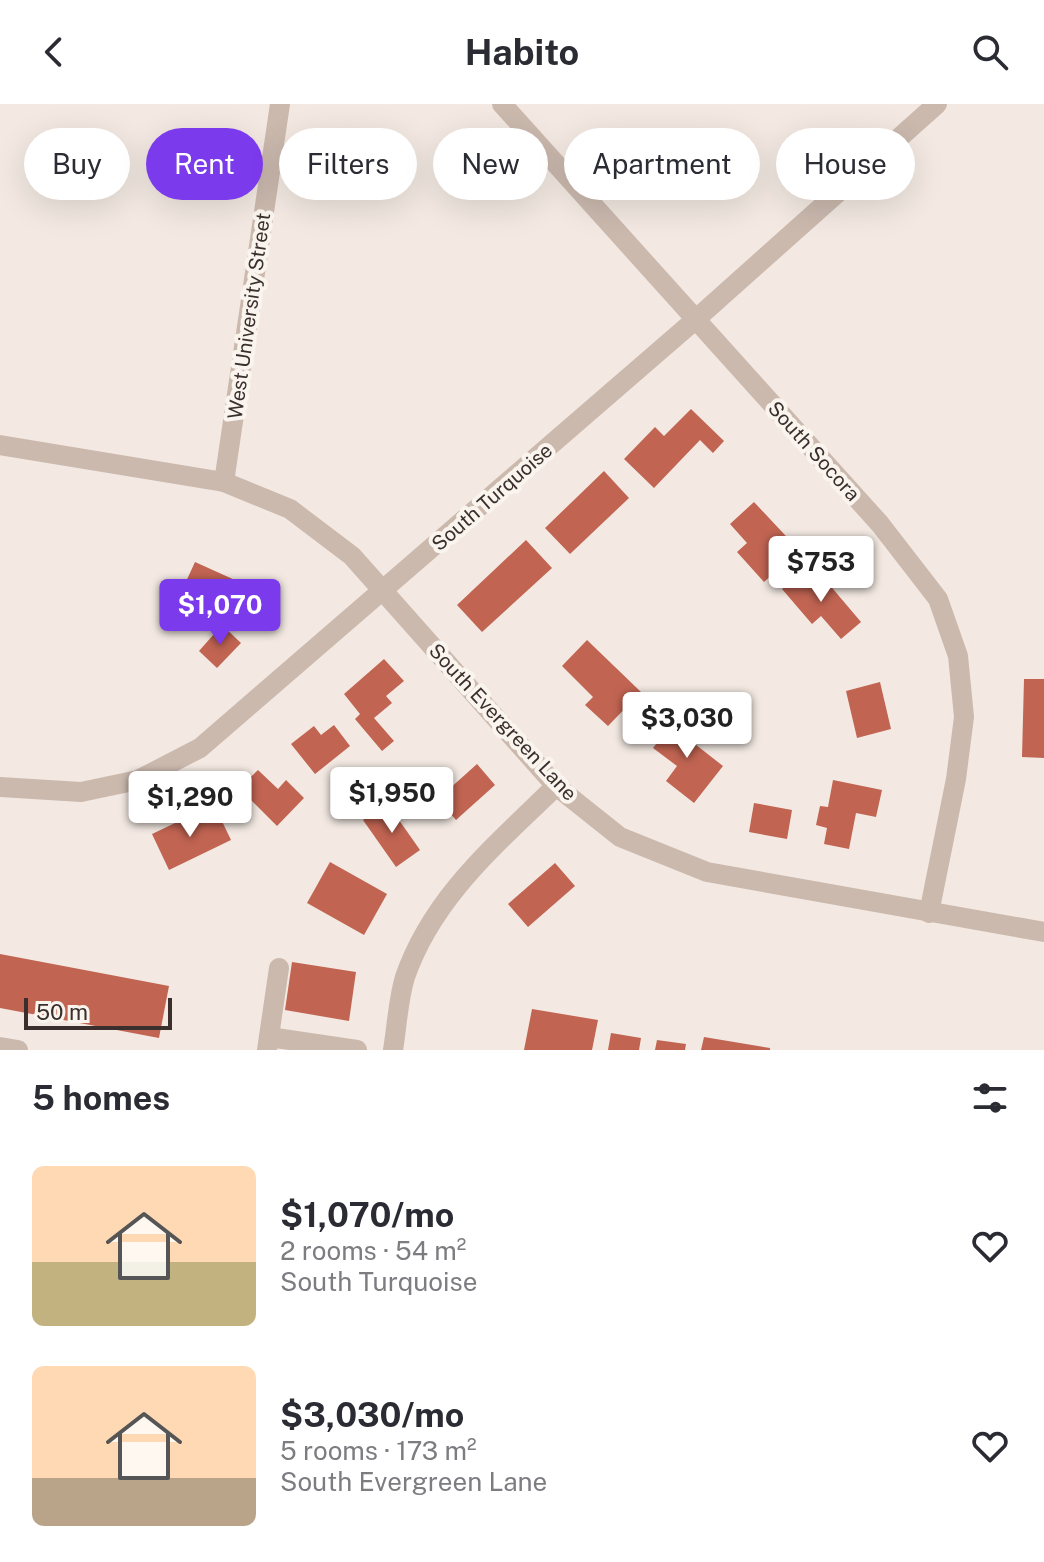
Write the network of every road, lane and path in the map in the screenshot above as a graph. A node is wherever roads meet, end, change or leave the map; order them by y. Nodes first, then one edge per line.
1 (280, 104) edge
2 (502, 104) edge
3 (937, 104) edge
4 (695, 320) junction
5 (0, 445) edge
6 (224, 482) junction
7 (382, 593) junction
8 (556, 786) junction
9 (0, 787) edge
10 (929, 913) junction
11 (1044, 932) edge
12 (279, 968) dead end
13 (268, 1044) edge
14 (0, 1047) edge
15 (18, 1050) edge
16 (357, 1050) edge
17 (393, 1050) edge

1 - 6 street, West University Street
2 - 4 street, South Socora
3 - 4 street, South Turquoise
4 - 7 street, South Turquoise
4 - 10 street, South Socora
5 - 6 street, South Evergreen Lane
6 - 7 street, South Evergreen Lane
7 - 8 street, South Evergreen Lane
7 - 9 street, South Turquoise
8 - 10 street, South Evergreen Lane
8 - 17 street
10 - 11 street, South Evergreen Lane
12 - 13 street
13 - 16 street
14 - 15 street

